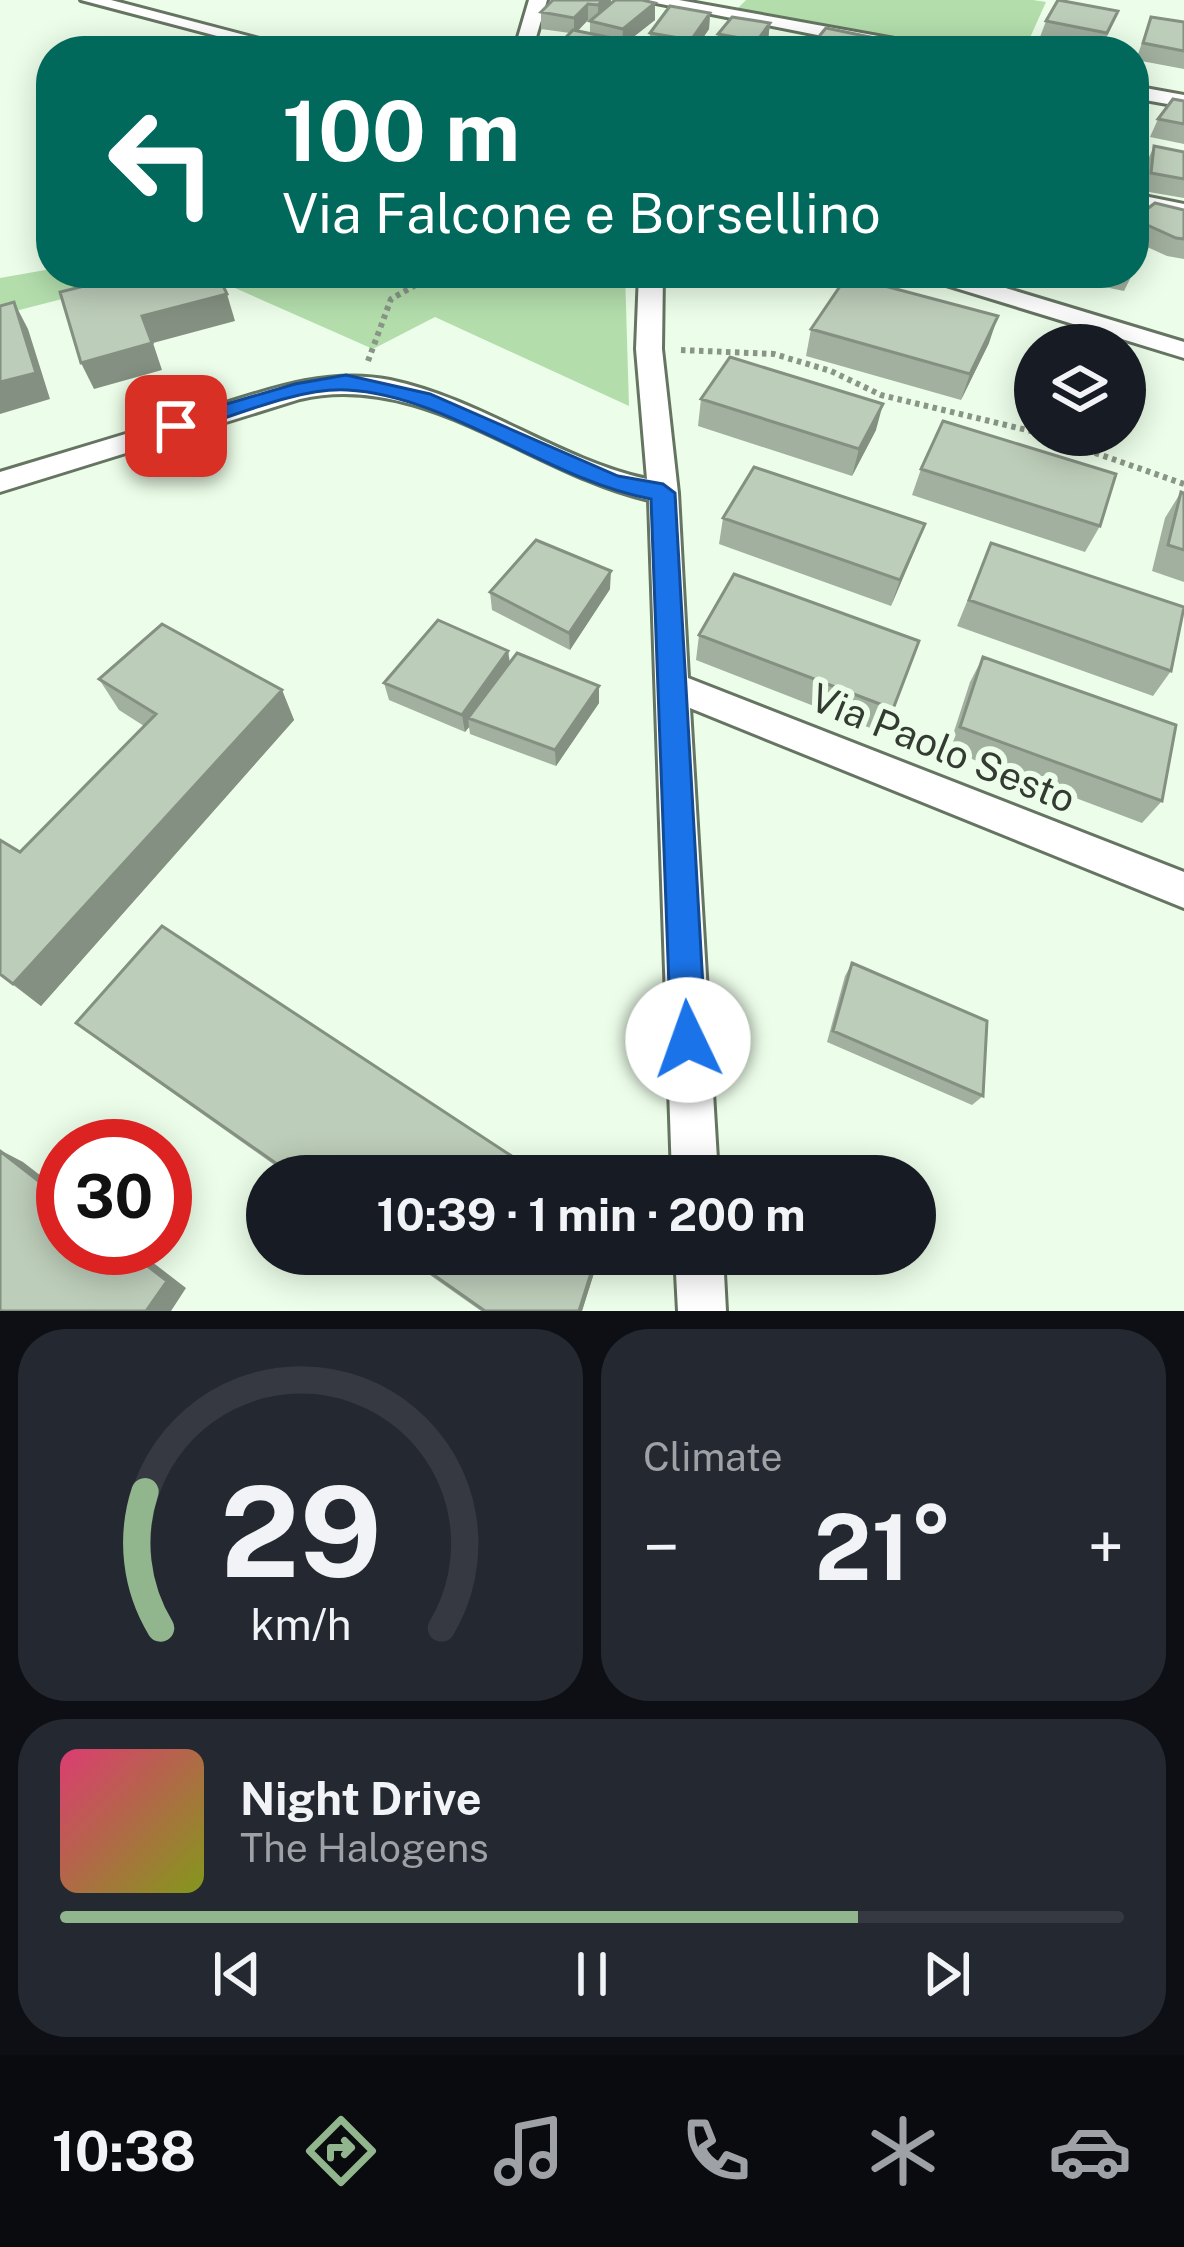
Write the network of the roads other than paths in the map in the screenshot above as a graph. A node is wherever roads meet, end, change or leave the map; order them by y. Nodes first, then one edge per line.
1 (90, 0) edge
2 (538, 0) edge
3 (650, 0) edge
4 (235, 36) edge
5 (527, 36) edge
6 (846, 36) edge
7 (1149, 95) edge
8 (1184, 101) edge
9 (1149, 204) edge
10 (1184, 211) edge
11 (651, 288) edge
12 (980, 288) edge
13 (1184, 350) edge
14 (0, 482) edge
15 (663, 493) junction
16 (671, 686) junction
17 (1184, 890) edge
18 (694, 1155) edge
19 (700, 1275) edge
20 (702, 1311) edge

1 - 4 street
2 - 5 street
3 - 6 street
7 - 8 street
9 - 10 street
11 - 15 street
12 - 13 street
14 - 15 street
15 - 16 street
16 - 17 street, Via Paolo Sesto
16 - 18 street
19 - 20 street

